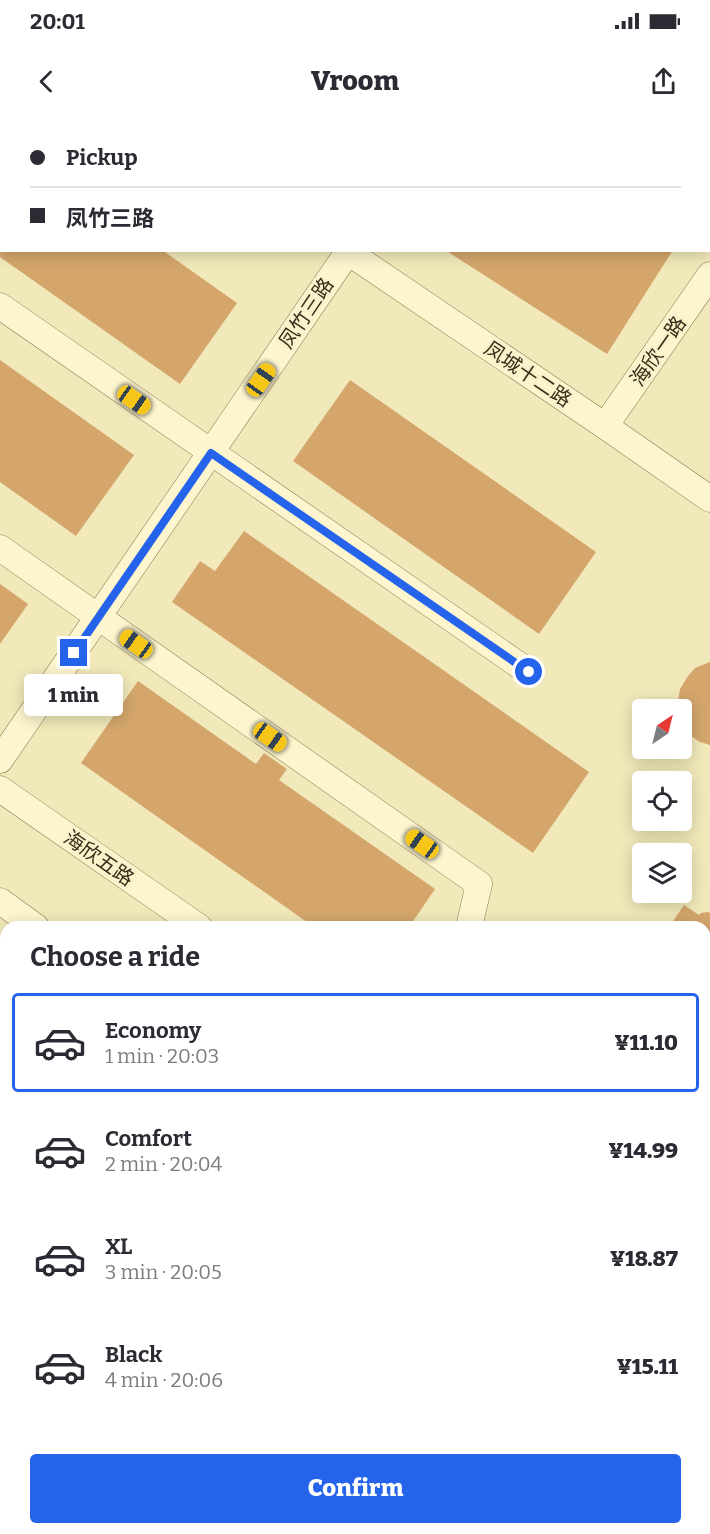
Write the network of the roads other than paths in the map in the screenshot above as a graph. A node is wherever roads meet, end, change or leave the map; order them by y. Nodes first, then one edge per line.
1 (346, 252) edge
2 (348, 252) edge
3 (710, 275) edge
4 (0, 306) edge
5 (605, 426) junction
6 (211, 453) junction
7 (710, 499) edge
8 (0, 548) edge
9 (98, 617) junction
10 (529, 672) dead end
11 (0, 760) edge
12 (0, 789) edge
13 (0, 902) edge
14 (27, 921) edge
15 (190, 921) edge
16 (470, 921) edge

1 - 6 street, 凤竹三路
2 - 5 street, 凤城十二路
3 - 5 street, 海欣一路
4 - 6 street
5 - 7 street, 凤城十二路
6 - 9 street, 凤竹三路
6 - 10 street
8 - 9 street
9 - 11 street, 凤竹三路
9 - 16 street
12 - 15 street, 海欣五路
13 - 14 street

